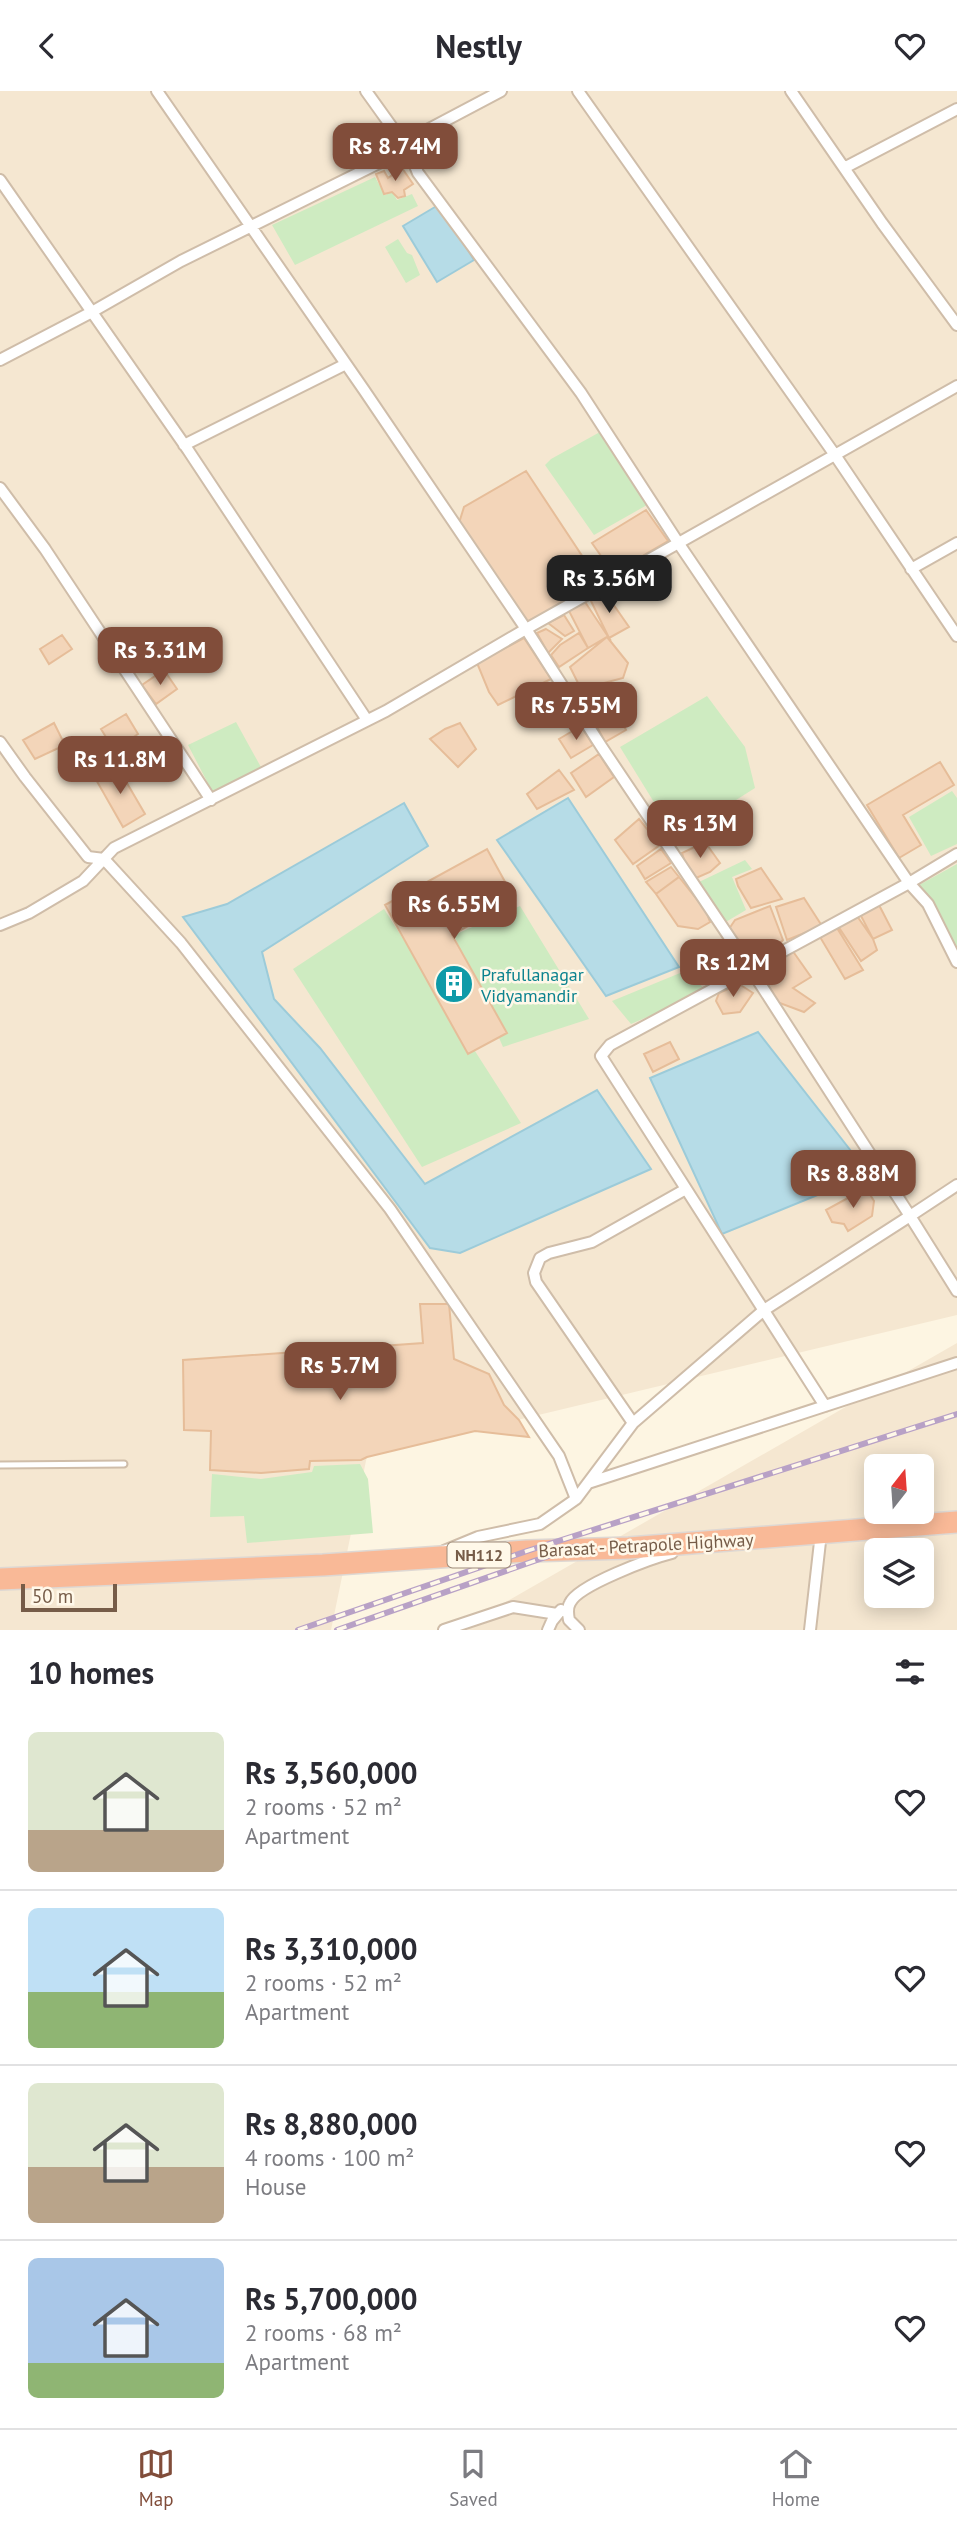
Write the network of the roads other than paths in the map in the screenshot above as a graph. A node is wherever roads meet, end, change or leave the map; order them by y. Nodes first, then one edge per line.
1 (157, 91) edge
2 (366, 91) edge
3 (501, 91) edge
4 (578, 91) edge
5 (791, 91) edge
6 (957, 109) edge
7 (409, 151) junction
8 (845, 168) junction
9 (0, 180) edge
10 (250, 227) junction
11 (90, 313) junction
12 (957, 325) edge
13 (0, 360) edge
14 (346, 364) junction
15 (957, 386) edge
16 (184, 445) junction
17 (835, 455) junction
18 (0, 488) edge
19 (957, 543) edge
20 (679, 544) junction
21 (911, 569) junction
22 (526, 629) junction
23 (957, 636) edge
24 (367, 720) junction
25 (0, 742) edge
26 (211, 800) junction
27 (957, 854) edge
28 (104, 859) junction
29 (909, 883) junction
30 (0, 925) edge
31 (957, 962) edge
32 (750, 968) junction
33 (957, 1185) edge
34 (686, 1189) junction
35 (910, 1216) junction
36 (957, 1291) edge
37 (764, 1310) junction
38 (957, 1363) edge
39 (825, 1406) junction
40 (633, 1423) junction
41 (124, 1464) dead end
42 (0, 1465) edge
43 (588, 1483) junction
44 (576, 1499) junction
45 (957, 1522) edge
46 (821, 1533) junction
47 (707, 1543) junction
48 (429, 1559) junction
49 (0, 1579) edge
50 (569, 1604) junction
51 (556, 1614) junction
52 (443, 1630) edge
53 (548, 1630) edge
54 (579, 1630) edge
55 (810, 1630) edge

1 - 10 street
2 - 7 street
3 - 7 street
4 - 17 street
5 - 8 street
6 - 8 street
7 - 10 street
7 - 20 street
8 - 12 street
9 - 11 street
10 - 11 street
10 - 14 street
11 - 13 street
11 - 16 street
14 - 16 street
14 - 22 street
15 - 17 street
16 - 24 street
17 - 20 street
17 - 21 street
18 - 26 street
19 - 21 street
20 - 22 street
20 - 29 street
21 - 23 street
22 - 24 street
22 - 32 street
24 - 26 street
25 - 28 street
26 - 28 street
27 - 29 street
28 - 30 street
28 - 44 street
29 - 31 street
29 - 32 street
32 - 34 street
32 - 35 street
33 - 35 street
34 - 37 street
34 - 40 street
35 - 36 street
35 - 37 street
37 - 39 street
37 - 40 street
38 - 39 street
39 - 43 street
40 - 43 street
41 - 42 lane
43 - 44 street
44 - 48 street
45 - 46 highway, Barasat - Petrapole Highway / NH112
46 - 47 highway, Barasat - Petrapole Highway / NH112
46 - 55 street
47 - 48 highway, Barasat - Petrapole Highway / NH112
47 - 50 street
48 - 49 highway, Barasat - Petrapole Highway / NH112
50 - 51 street
50 - 54 street
51 - 52 street
51 - 53 street

